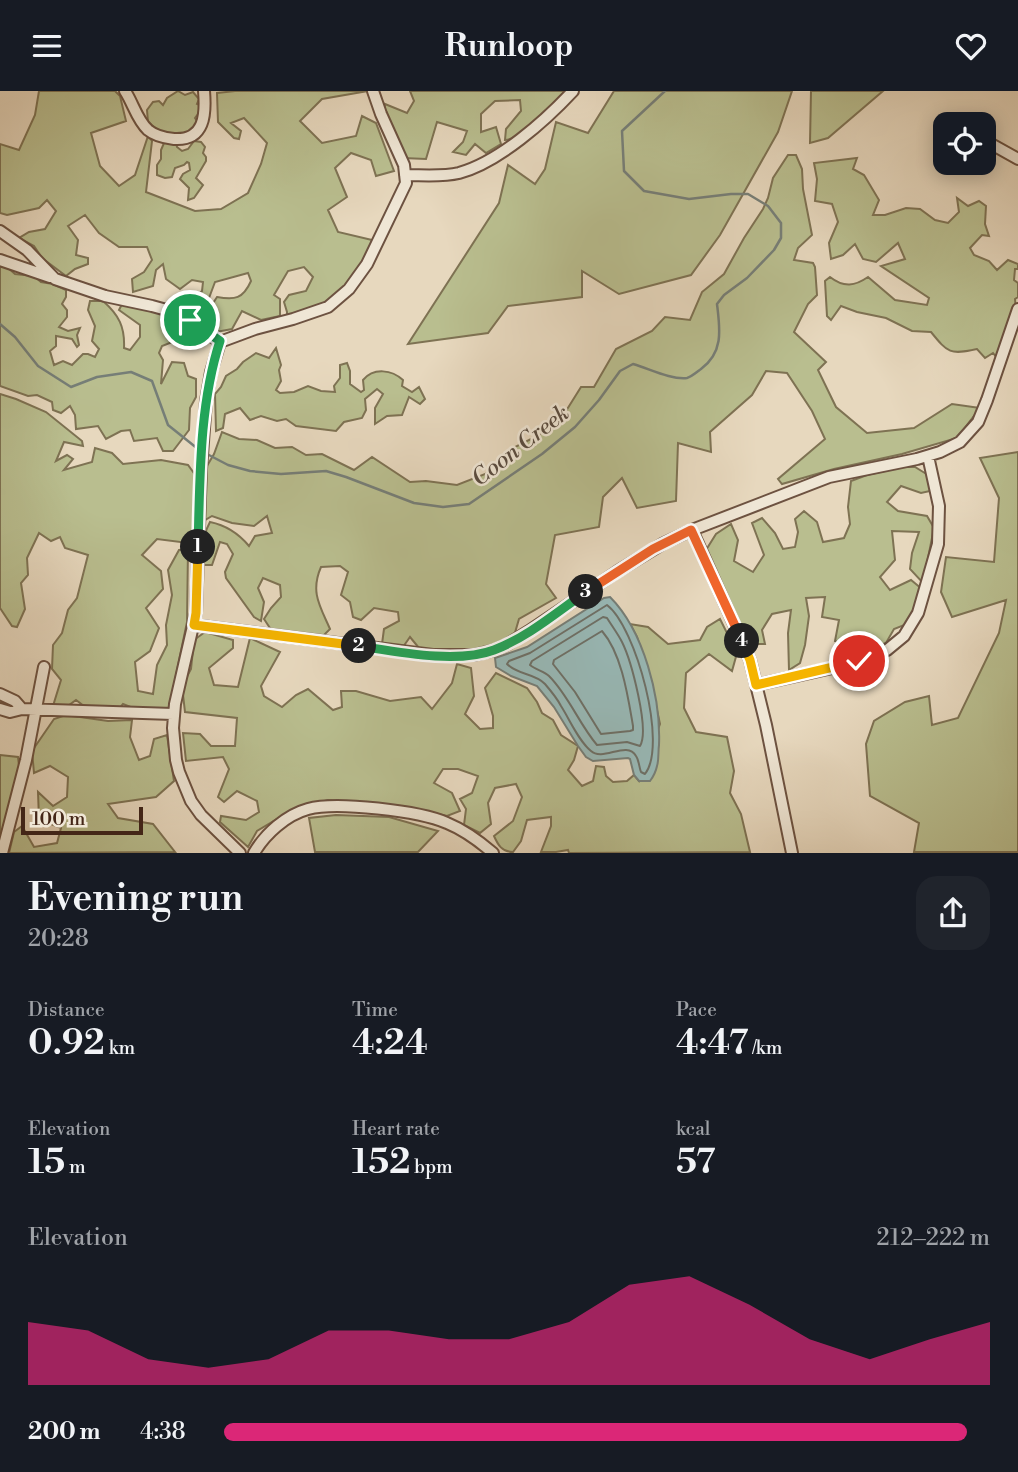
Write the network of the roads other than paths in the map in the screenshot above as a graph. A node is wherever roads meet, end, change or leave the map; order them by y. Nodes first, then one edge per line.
1 (125, 91) edge
2 (204, 91) edge
3 (373, 91) edge
4 (573, 91) edge
5 (996, 147) edge
6 (1018, 159) edge
7 (405, 175) junction
8 (0, 231) edge
9 (0, 260) edge
10 (55, 279) junction
11 (1018, 309) edge
12 (220, 341) junction
13 (928, 456) junction
14 (691, 530) junction
15 (194, 625) junction
16 (44, 667) dead end
17 (756, 685) junction
18 (0, 694) edge
19 (0, 709) edge
20 (22, 709) junction
21 (35, 710) junction
22 (173, 714) junction
23 (2, 852) edge
24 (240, 852) edge
25 (254, 852) edge
26 (493, 852) edge
27 (792, 852) edge

1 - 2 street
3 - 7 street
4 - 7 street
5 - 6 street
7 - 12 street
8 - 10 street
9 - 10 street
10 - 12 street
11 - 13 street
12 - 15 street
13 - 14 street
13 - 17 street
14 - 15 street
14 - 17 street
15 - 22 street
16 - 21 street
17 - 27 street
18 - 20 street
19 - 20 street
20 - 21 street
21 - 22 street
21 - 23 street
22 - 24 street
25 - 26 street

